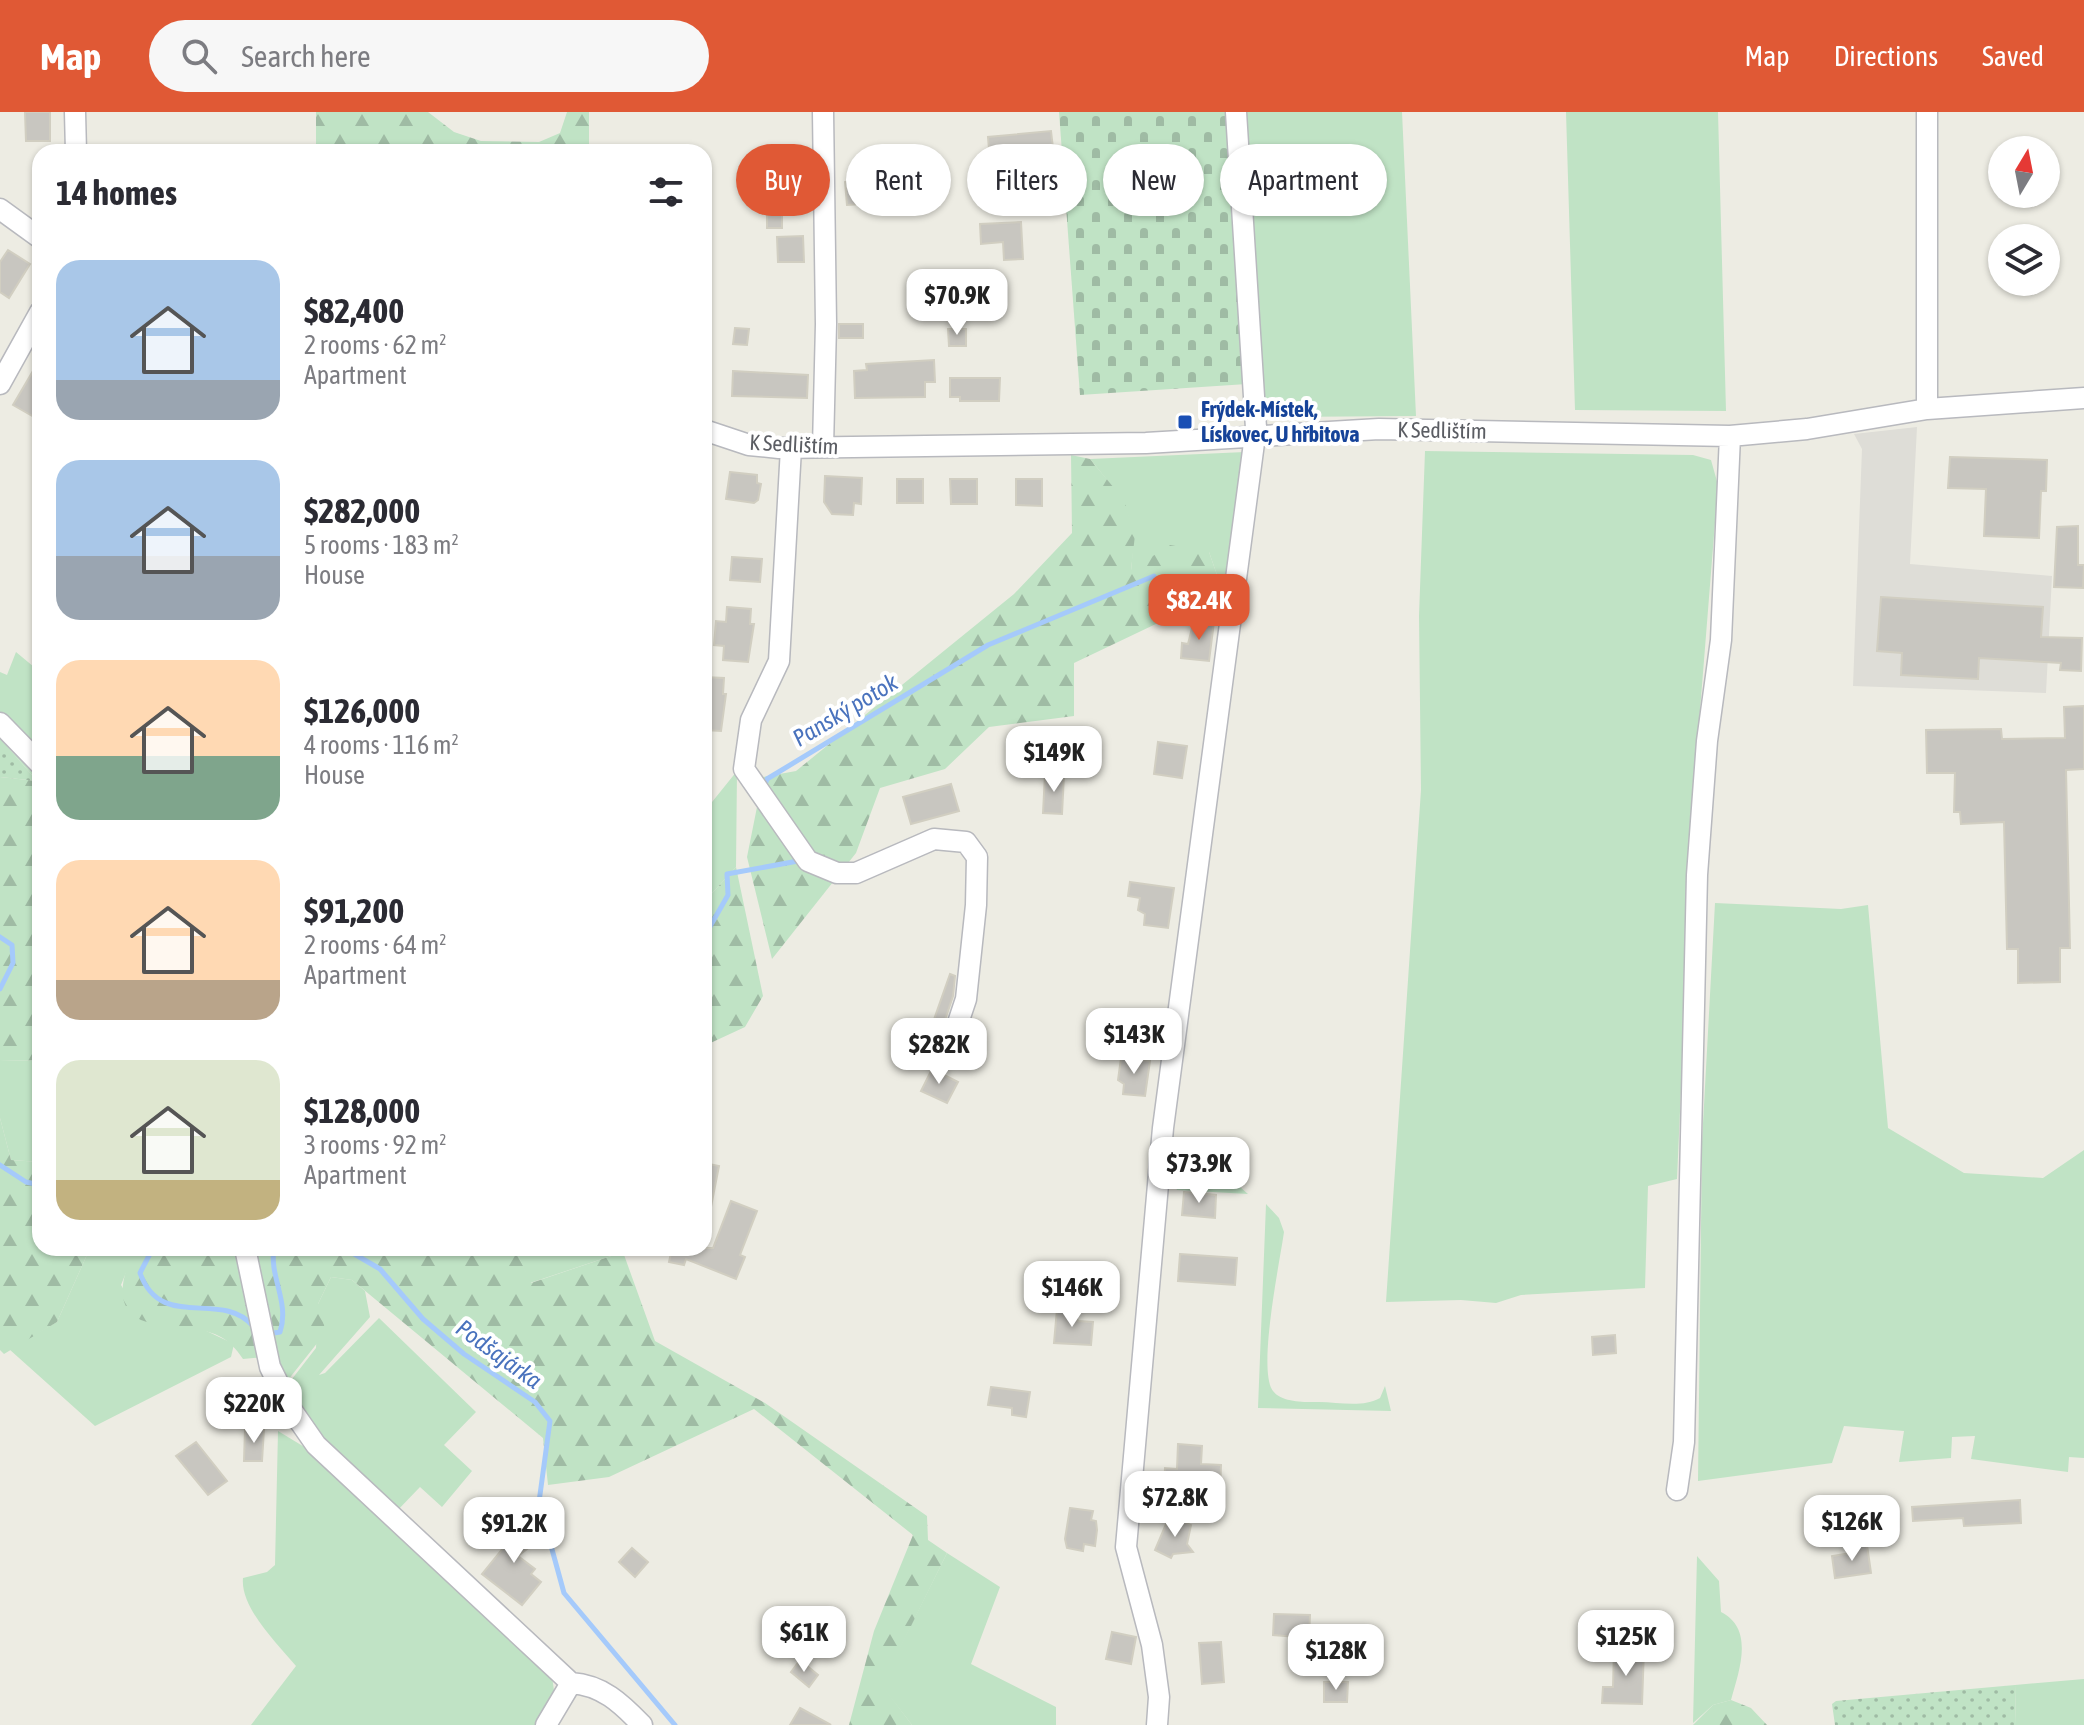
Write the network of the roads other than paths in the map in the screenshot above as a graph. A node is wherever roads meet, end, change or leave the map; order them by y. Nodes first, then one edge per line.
1 (75, 112) edge
2 (823, 112) edge
3 (1236, 112) edge
4 (1927, 112) edge
5 (76, 144) edge
6 (0, 209) edge
7 (32, 232) edge
8 (32, 326) edge
9 (0, 384) edge
10 (2084, 398) edge
11 (1927, 409) junction
12 (712, 433) edge
13 (1255, 434) junction
14 (1730, 436) junction
15 (823, 447) junction
16 (791, 448) junction
17 (0, 723) edge
18 (32, 756) edge
19 (946, 1059) dead end
20 (247, 1256) edge
21 (1677, 1490) dead end
22 (571, 1683) junction
23 (546, 1725) edge
24 (642, 1725) edge
25 (1157, 1725) edge

1 - 5 street
2 - 15 street
3 - 13 street
4 - 11 street
6 - 7 street
8 - 9 street
10 - 11 street, K Sedlištím
11 - 14 street, K Sedlištím
12 - 16 street, K Sedlištím
13 - 14 street, K Sedlištím
13 - 15 street, K Sedlištím
13 - 25 street
14 - 21 street
15 - 16 street, K Sedlištím
16 - 19 street
17 - 18 street
20 - 22 street
22 - 23 street
22 - 24 street

